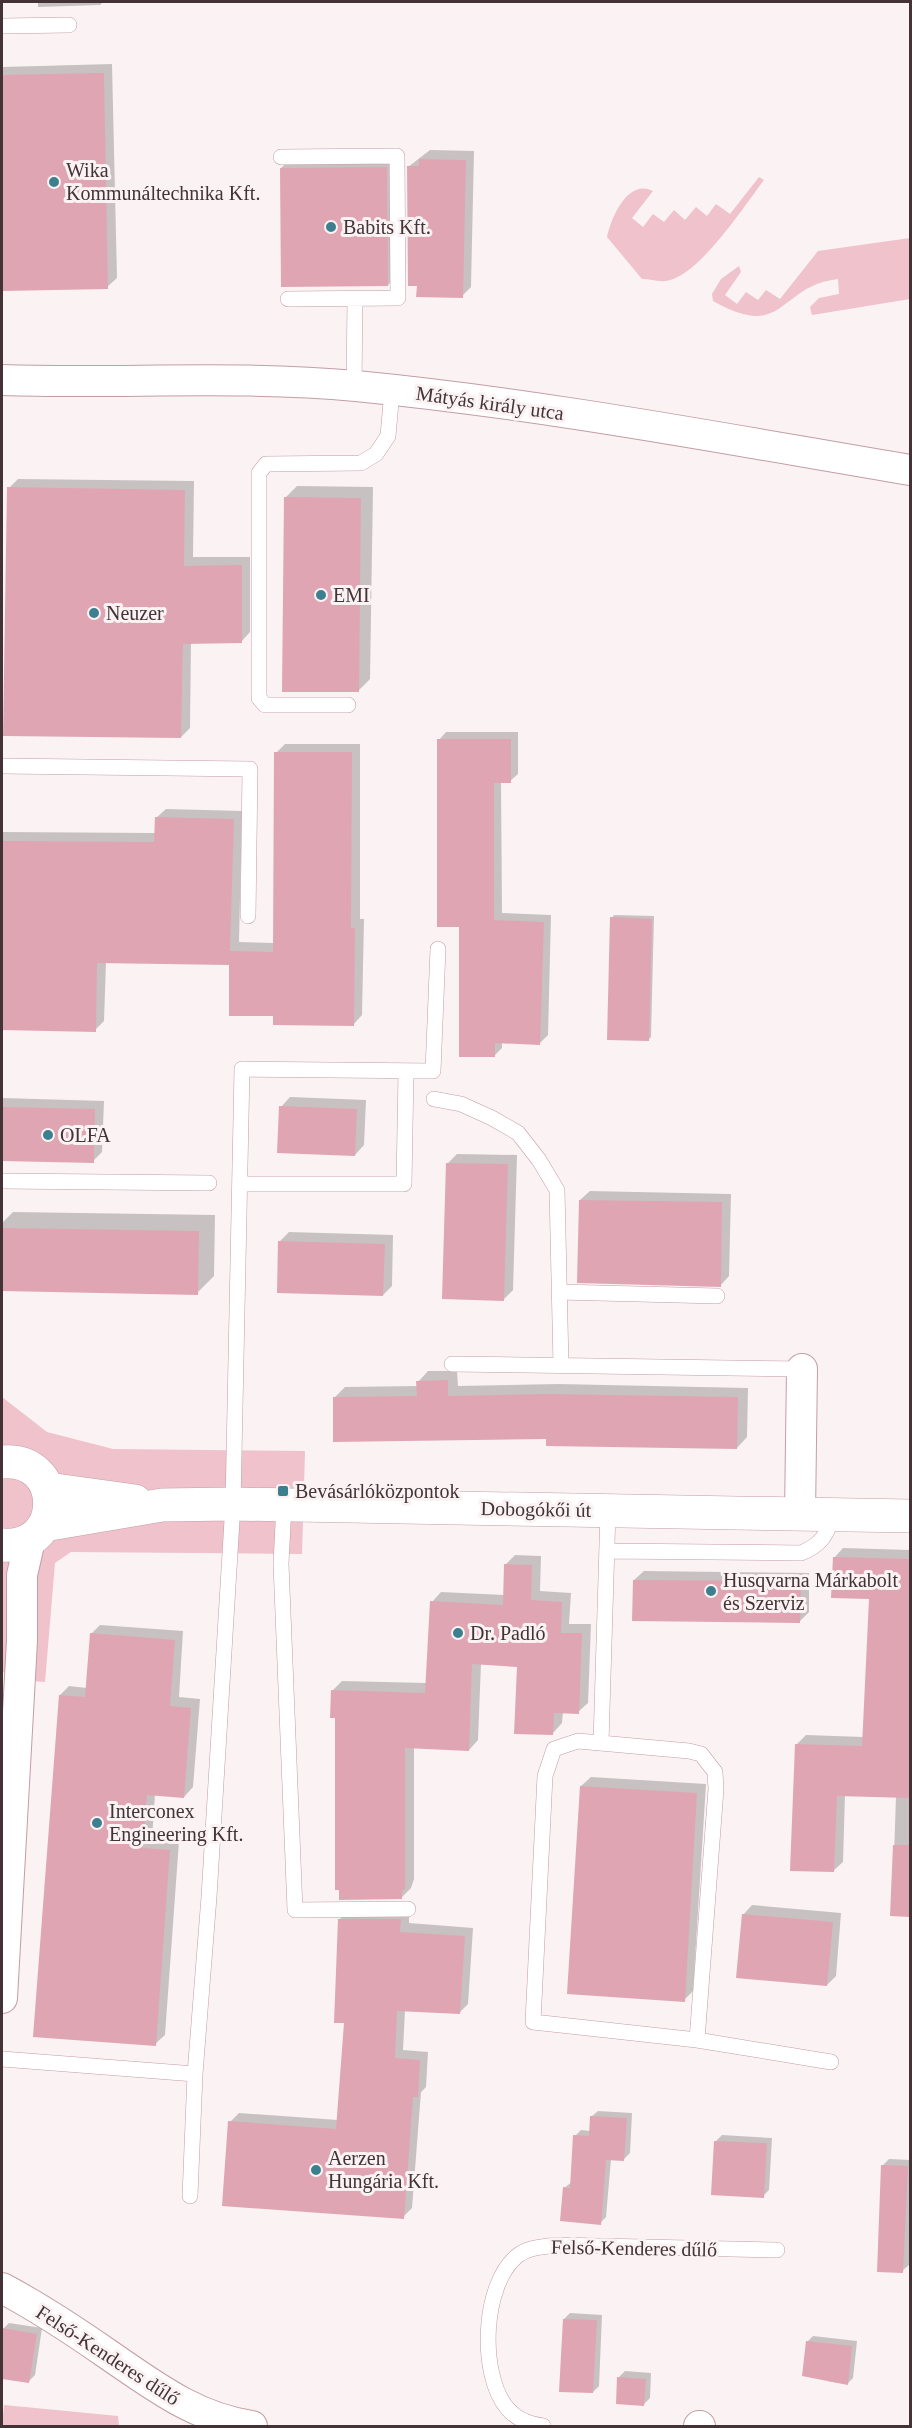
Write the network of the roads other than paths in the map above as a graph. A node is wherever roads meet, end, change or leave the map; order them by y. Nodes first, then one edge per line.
1 (2, 26) edge
2 (69, 26) dead end
3 (281, 157) dead end
4 (288, 299) dead end
5 (355, 299) junction
6 (2, 380) edge
7 (64, 382) junction
8 (354, 386) junction
9 (392, 390) junction
10 (2, 394) edge
11 (910, 470) edge
12 (348, 705) dead end
13 (2, 766) edge
14 (248, 916) dead end
15 (438, 949) dead end
16 (406, 1071) junction
17 (434, 1099) dead end
18 (2, 1181) edge
19 (209, 1183) dead end
20 (240, 1184) junction
21 (559, 1292) junction
22 (717, 1296) dead end
23 (452, 1364) dead end
24 (561, 1365) junction
25 (802, 1369) joint
26 (4, 1459) edge
27 (48, 1489) junction
28 (233, 1504) junction
29 (284, 1504) junction
30 (162, 1505) junction
31 (608, 1511) junction
32 (800, 1514) junction
33 (833, 1515) junction
34 (910, 1516) edge
35 (25, 1537) edge
36 (607, 1551) junction
37 (2, 1564) edge
38 (17, 1636) junction
39 (601, 1743) junction
40 (408, 1909) dead end
41 (2, 1998) edge
42 (697, 2040) junction
43 (2, 2059) edge
44 (831, 2062) dead end
45 (195, 2074) junction
46 (190, 2196) dead end
47 (777, 2250) dead end
48 (2, 2288) edge
49 (252, 2427) edge
50 (543, 2427) edge

1 - 2 lane
3 - 5 lane
4 - 5 lane
5 - 8 lane
6 - 7 street, Mátyás király utca
7 - 8 street, Mátyás király utca
7 - 10 street, Mátyás király utca
8 - 9 street, Mátyás király utca
9 - 11 street, Mátyás király utca
9 - 12 lane
13 - 14 lane
15 - 16 lane
16 - 20 lane
16 - 20 lane
17 - 21 lane
18 - 19 lane
20 - 28 lane
21 - 22 lane
21 - 24 lane
23 - 24 lane
24 - 25 lane
25 - 32 street
26 - 27 main road
27 - 30 main road, Dobogókői út
27 - 35 main road
28 - 29 main road, Dobogókői út
28 - 30 main road, Dobogókői út
28 - 45 lane
29 - 31 main road, Dobogókői út
29 - 40 lane
30 - 35 main road, Dobogókői út
31 - 32 main road, Dobogókői út
31 - 36 lane
32 - 33 main road, Dobogókői út
33 - 34 main road, Dobogókői út
33 - 36 lane
35 - 38 street
36 - 39 lane
37 - 38 street
38 - 41 street
39 - 42 lane
39 - 42 lane
42 - 44 lane
43 - 45 lane
45 - 46 lane
47 - 50 lane, Felső-Kenderes dűlő
48 - 49 street, Felső-Kenderes dűlő

